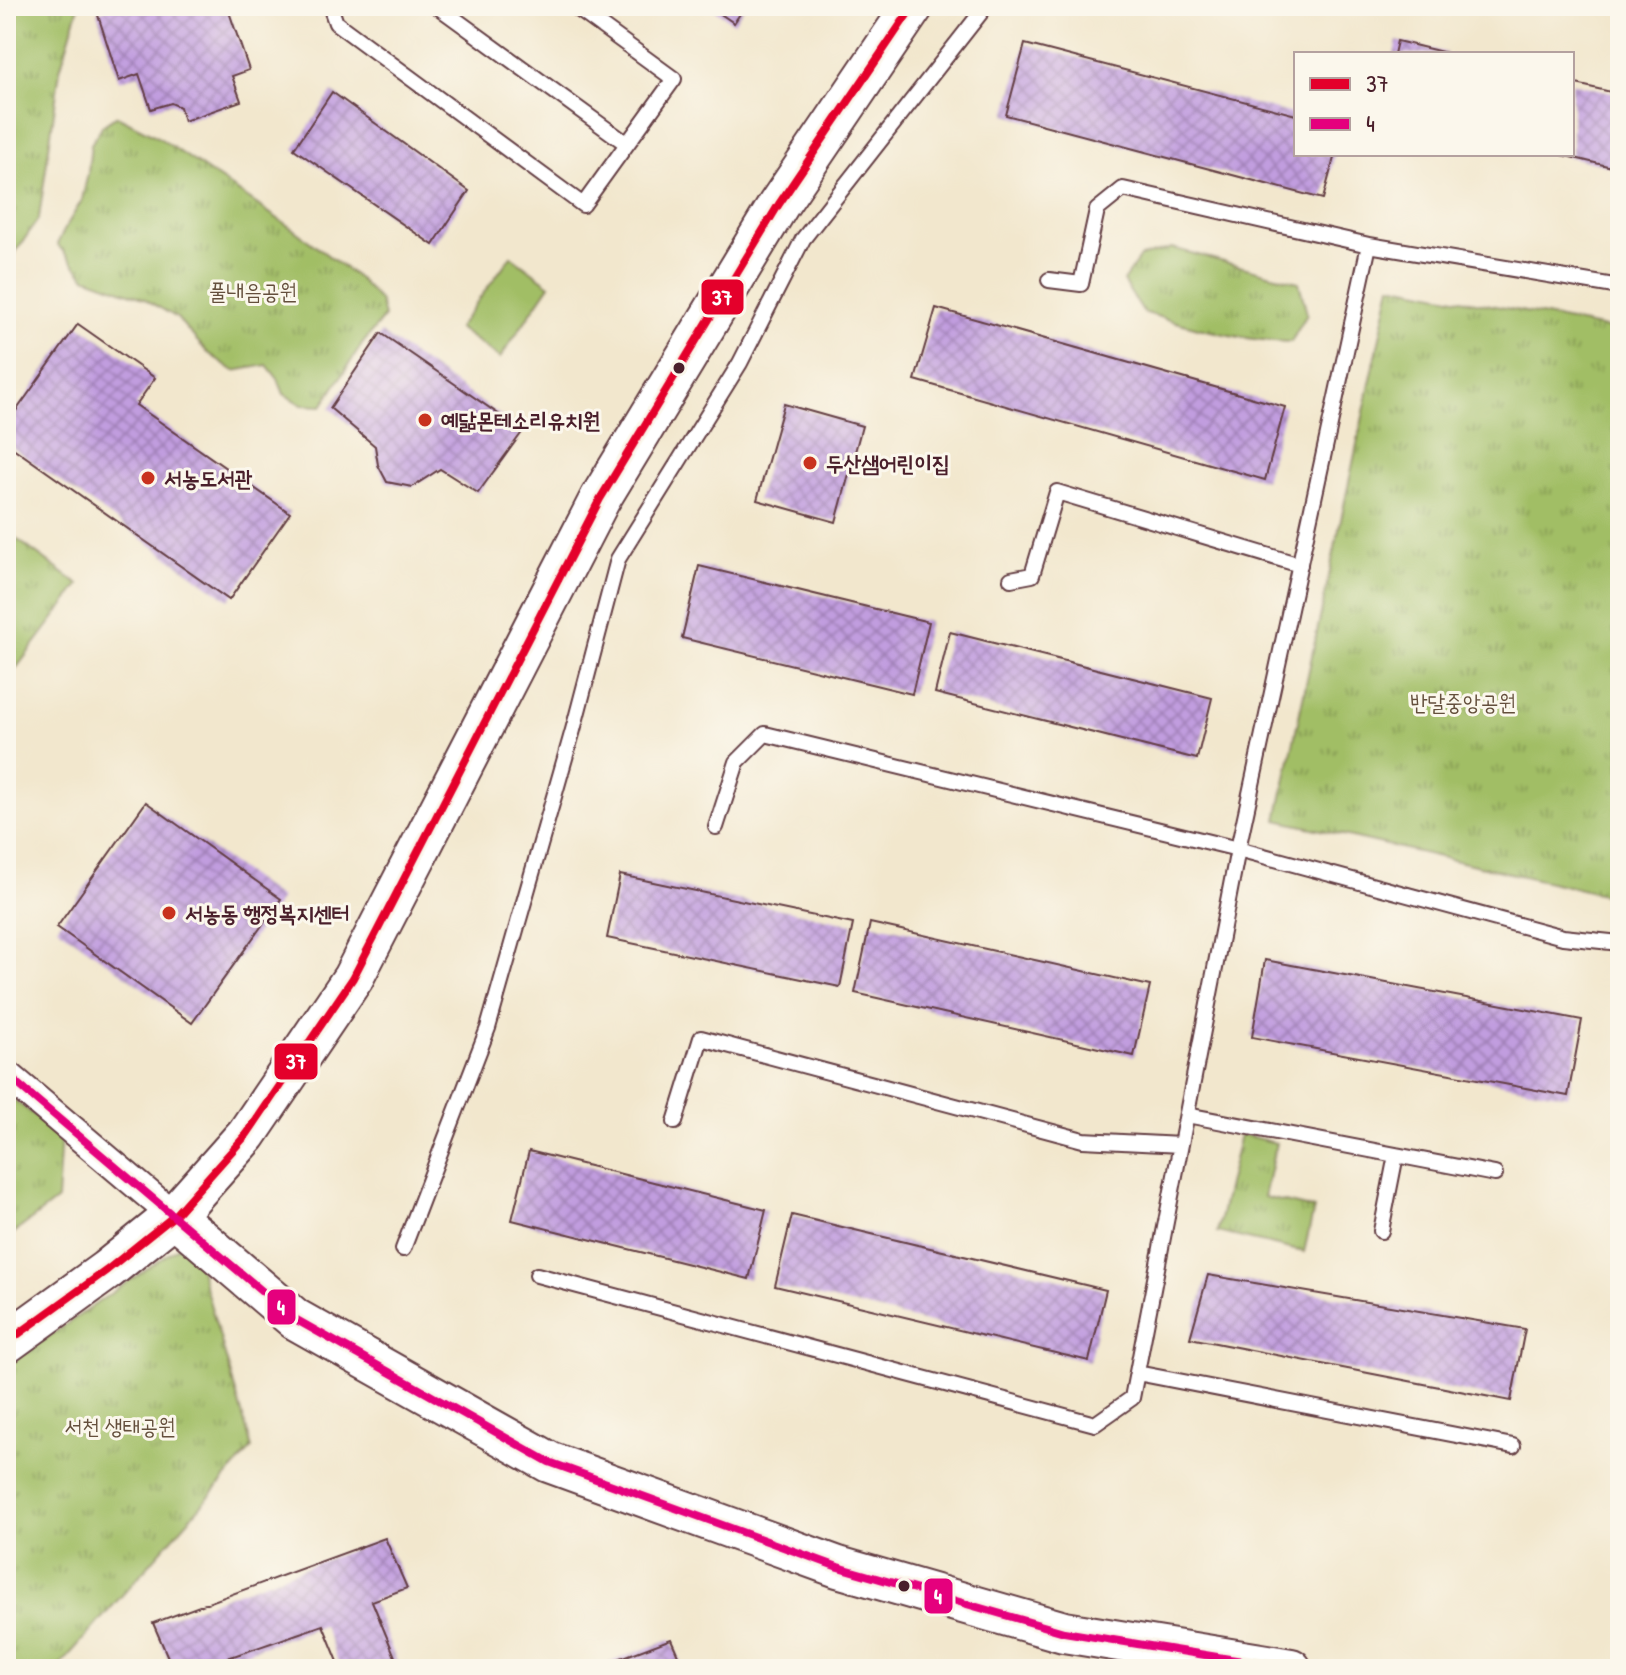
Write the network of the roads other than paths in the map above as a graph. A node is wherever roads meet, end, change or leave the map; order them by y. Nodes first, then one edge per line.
1 (330, 6) edge
2 (437, 6) edge
3 (574, 6) edge
4 (913, 6) edge
5 (986, 6) edge
6 (627, 144) junction
7 (1369, 245) junction
8 (1049, 280) dead end
9 (1620, 287) edge
10 (1300, 565) junction
11 (1011, 579) dead end
12 (716, 827) dead end
13 (1238, 849) junction
14 (1620, 943) edge
15 (6, 1074) edge
16 (1187, 1115) junction
17 (675, 1122) dead end
18 (1181, 1145) junction
19 (1396, 1155) junction
20 (1495, 1174) dead end
21 (174, 1216) junction
22 (1381, 1231) dead end
23 (403, 1249) dead end
24 (537, 1275) dead end
25 (6, 1343) edge
26 (1137, 1373) junction
27 (1513, 1446) dead end
28 (1291, 1669) edge

1 - 6 lane
2 - 6 lane
3 - 6 lane
4 - 21 street
5 - 23 lane
7 - 8 lane
7 - 9 lane
7 - 10 lane
10 - 11 lane
10 - 13 lane
12 - 13 lane
13 - 14 lane
13 - 16 lane
15 - 21 street
16 - 18 lane
16 - 19 lane
17 - 18 lane
18 - 26 lane
19 - 20 lane
19 - 22 lane
21 - 25 street
21 - 28 street
24 - 26 lane
26 - 27 lane

